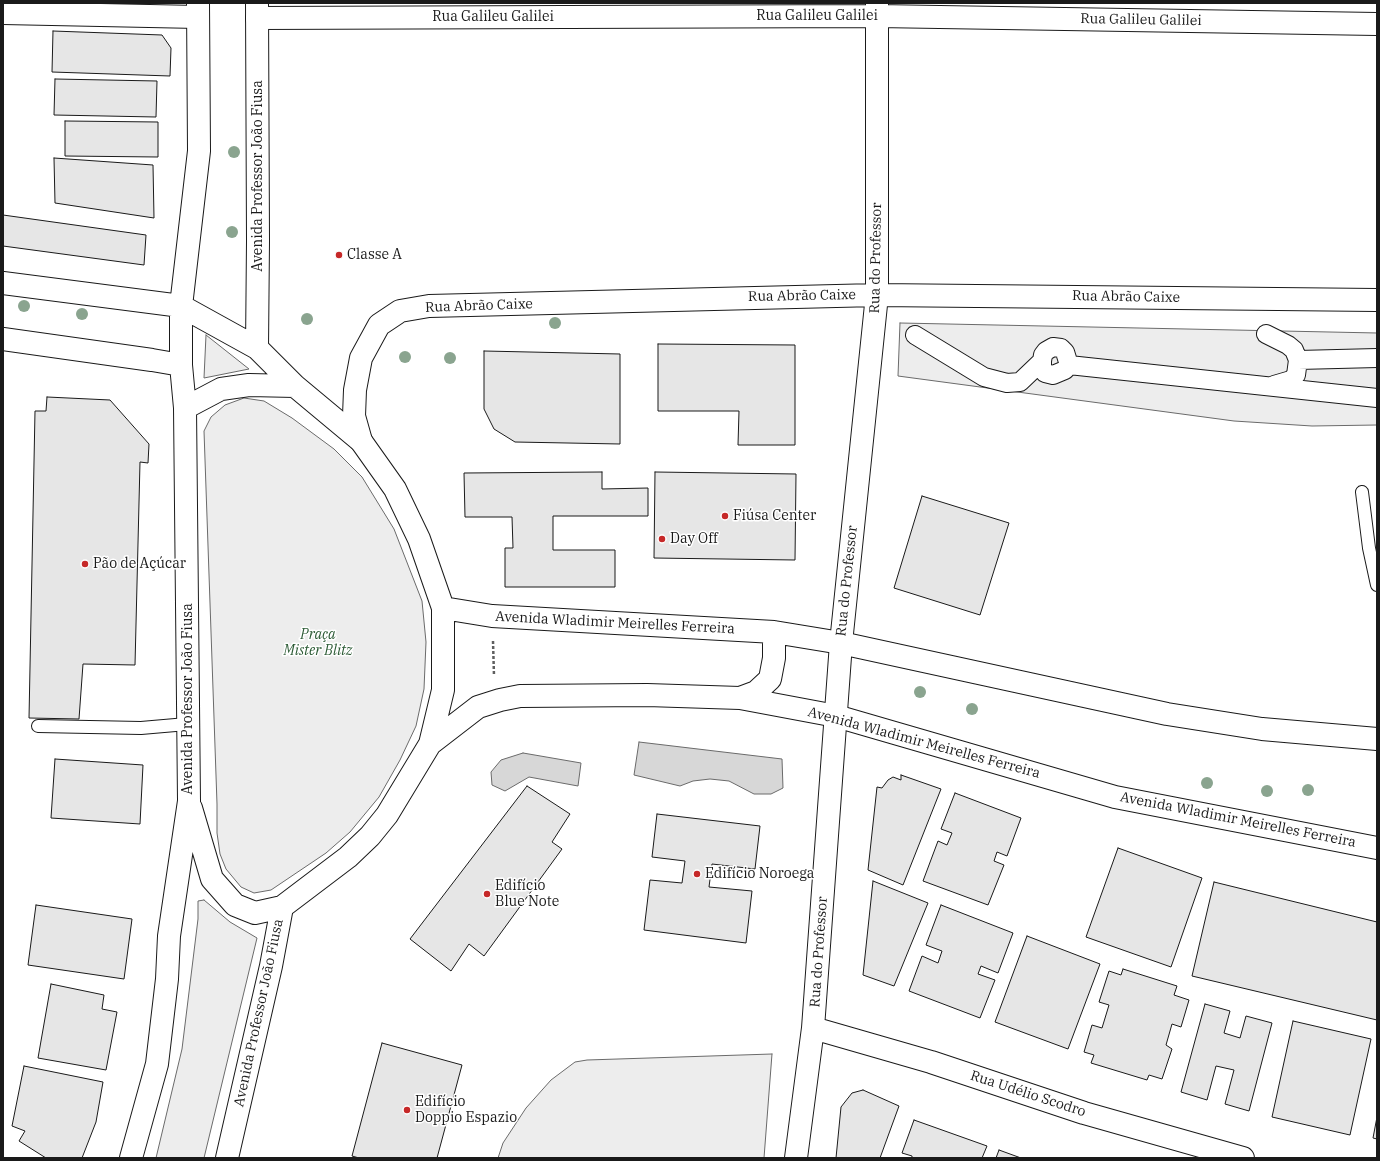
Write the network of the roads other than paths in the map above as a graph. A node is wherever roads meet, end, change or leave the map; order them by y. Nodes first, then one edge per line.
1 (198, 10) edge
2 (257, 10) edge
3 (877, 10) edge
4 (3, 13) edge
5 (1377, 24) edge
6 (3, 283) edge
7 (877, 294) junction
8 (1377, 300) edge
9 (181, 306) junction
10 (1266, 334) dead end
11 (914, 335) dead end
12 (3, 339) edge
13 (257, 348) junction
14 (1377, 358) edge
15 (1298, 360) junction
16 (181, 365) junction
17 (296, 386) junction
18 (1267, 386) junction
19 (1377, 398) edge
20 (185, 408) junction
21 (361, 441) junction
22 (1362, 492) dead end
23 (1377, 585) edge
24 (443, 608) junction
25 (774, 632) junction
26 (840, 643) junction
27 (740, 698) junction
28 (836, 716) junction
29 (187, 724) junction
30 (38, 726) dead end
31 (1377, 739) edge
32 (430, 744) junction
33 (189, 801) junction
34 (1377, 848) edge
35 (282, 907) junction
36 (813, 1028) junction
37 (131, 1158) edge
38 (227, 1158) edge
39 (796, 1158) edge
40 (1243, 1158) edge

1 - 4 main road
1 - 9 main road, Avenida Professor João Fiusa
2 - 3 main road, Rua Galileu Galilei
2 - 13 main road, Avenida Professor João Fiusa
3 - 5 main road, Rua Galileu Galilei
3 - 7 main road, Rua do Professor
6 - 9 main road
7 - 8 main road, Rua Abrão Caixe
7 - 21 main road, Rua Abrão Caixe
7 - 26 main road, Rua do Professor
9 - 13 main road, Avenida Professor João Fiusa
9 - 16 main road, Avenida Professor João Fiusa
10 - 15 street
11 - 18 street
12 - 16 main road
13 - 17 main road, Avenida Professor João Fiusa
14 - 15 street
15 - 18 street
16 - 20 main road, Avenida Professor João Fiusa
17 - 20 main road
17 - 21 main road, Avenida Professor João Fiusa
18 - 19 street
20 - 29 main road, Avenida Professor João Fiusa
21 - 24 main road, Avenida Professor João Fiusa
22 - 23 lane
24 - 25 main road, Avenida Wladimir Meirelles Ferreira
24 - 32 main road, Avenida Professor João Fiusa
25 - 26 main road, Avenida Wladimir Meirelles Ferreira
25 - 27 main road
26 - 28 main road, Rua do Professor
26 - 31 main road, Avenida Wladimir Meirelles Ferreira
27 - 28 main road, Avenida Wladimir Meirelles Ferreira
27 - 32 main road, Avenida Wladimir Meirelles Ferreira
28 - 34 main road, Avenida Wladimir Meirelles Ferreira
28 - 36 main road, Rua do Professor
29 - 30 lane
29 - 33 main road, Avenida Professor João Fiusa
32 - 35 main road, Avenida Professor João Fiusa
33 - 35 main road
33 - 37 main road, Avenida Professor João Fiusa
35 - 38 main road, Avenida Professor João Fiusa
36 - 39 main road, Rua do Professor
36 - 40 main road, Rua Udélio Scodro

